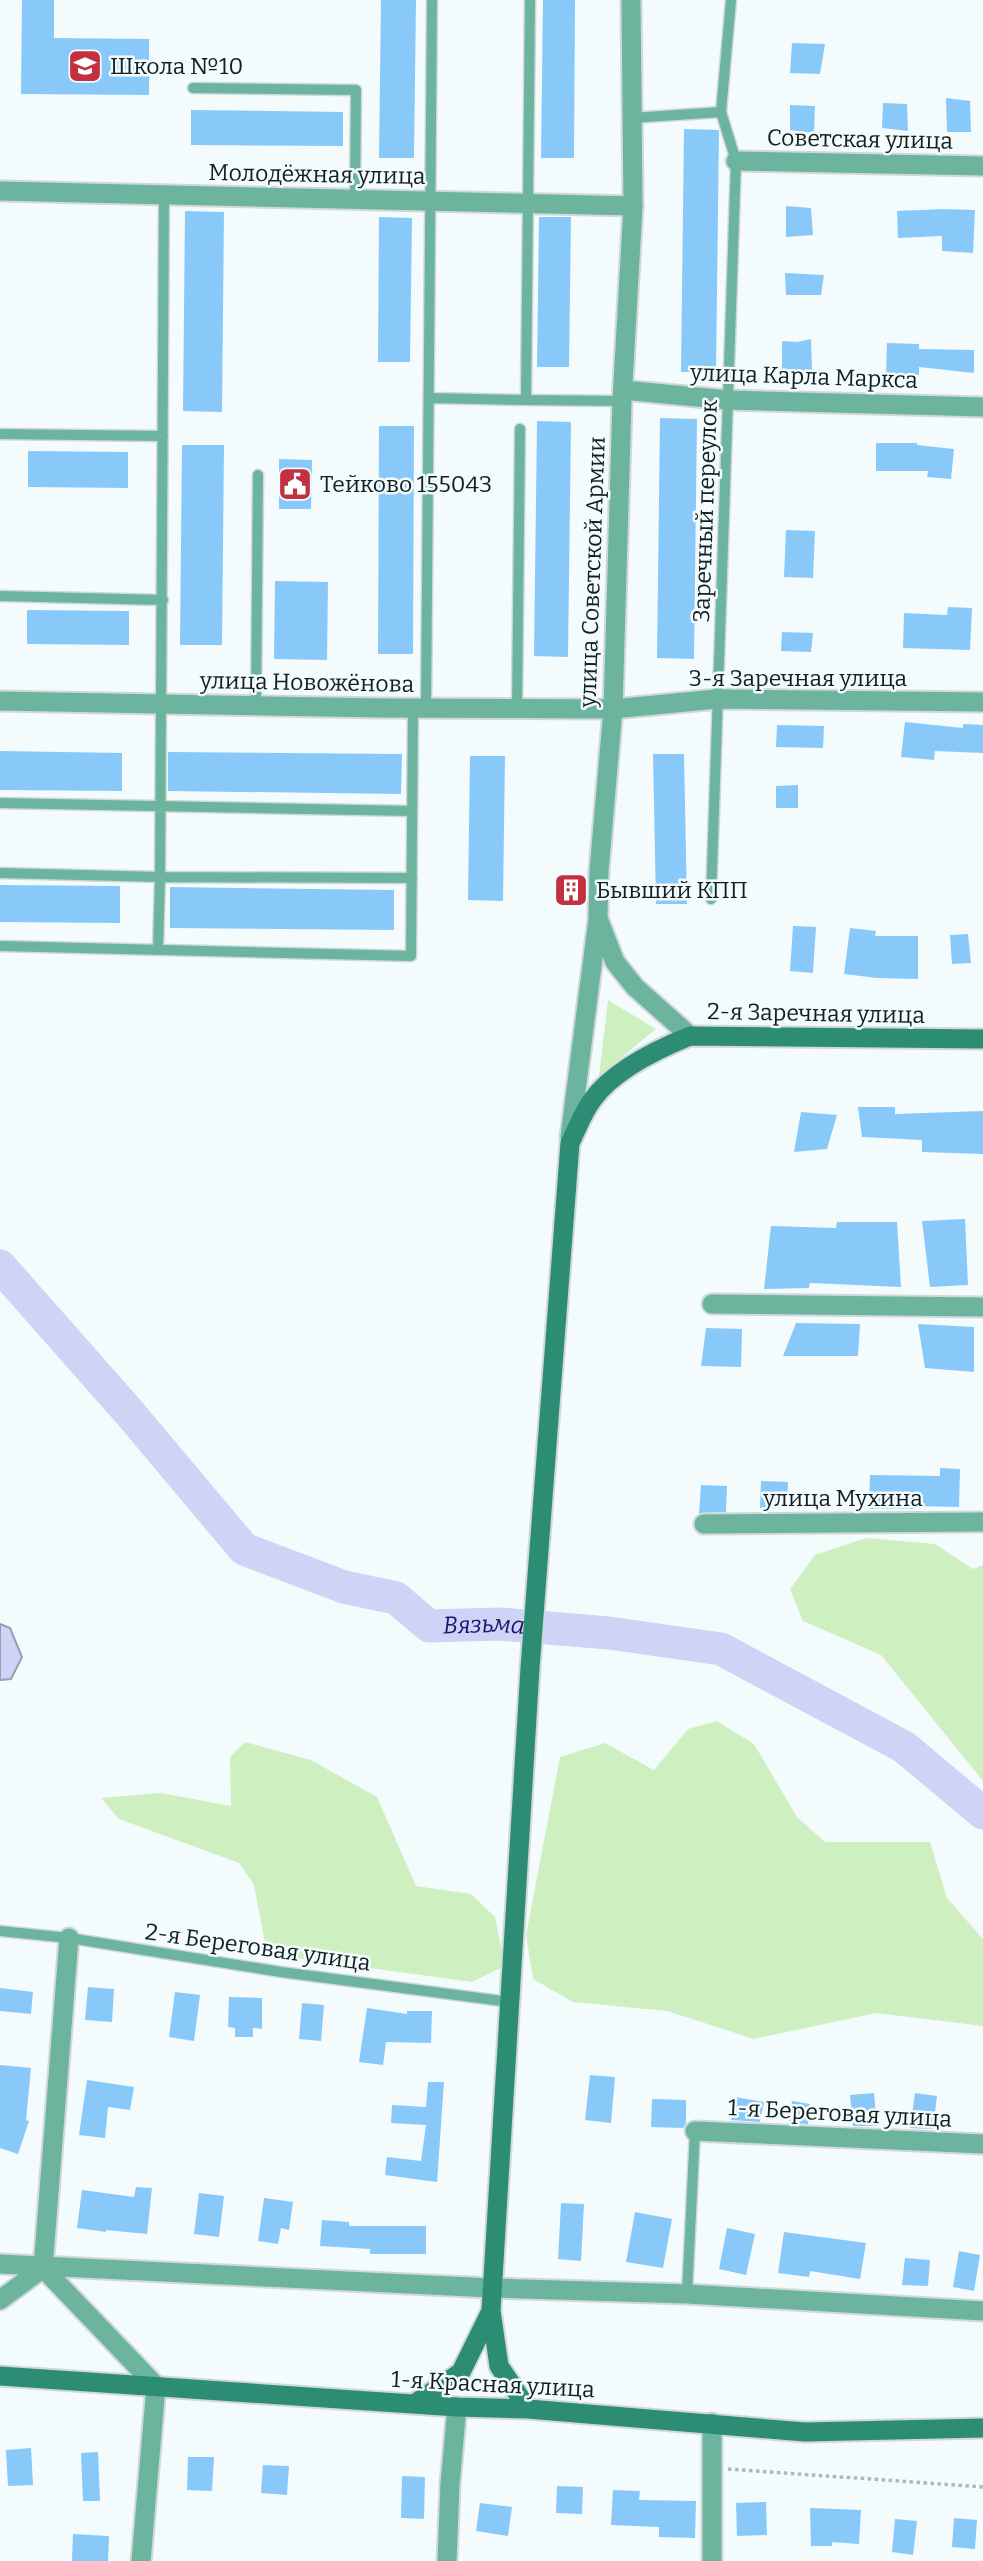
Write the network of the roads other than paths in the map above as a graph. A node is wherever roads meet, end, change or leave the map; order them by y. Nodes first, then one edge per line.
1 (432, 0) edge
2 (530, 0) edge
3 (631, 0) edge
4 (731, 0) edge
5 (193, 88) dead end
6 (722, 112) junction
7 (632, 118) junction
8 (736, 161) junction
9 (983, 166) edge
10 (0, 191) edge
11 (164, 195) junction
12 (355, 199) junction
13 (431, 201) junction
14 (528, 203) junction
15 (634, 205) junction
16 (623, 395) junction
17 (429, 398) junction
18 (526, 400) junction
19 (728, 400) junction
20 (983, 407) edge
21 (520, 429) dead end
22 (0, 434) edge
23 (163, 436) junction
24 (258, 475) dead end
25 (0, 596) edge
26 (163, 600) junction
27 (717, 699) junction
28 (0, 701) edge
29 (983, 702) edge
30 (162, 704) junction
31 (256, 706) junction
32 (420, 708) junction
33 (516, 709) junction
34 (613, 709) junction
35 (0, 803) edge
36 (161, 806) junction
37 (412, 811) junction
38 (0, 873) edge
39 (160, 877) junction
40 (412, 878) junction
41 (711, 899) dead end
42 (598, 919) junction
43 (0, 946) edge
44 (159, 950) junction
45 (690, 1036) junction
46 (983, 1039) edge
47 (570, 1143) junction
48 (712, 1304) dead end
49 (983, 1307) edge
50 (983, 1522) edge
51 (704, 1524) dead end
52 (0, 1931) edge
53 (69, 1938) junction
54 (510, 2001) junction
55 (695, 2131) joint
56 (983, 2144) edge
57 (0, 2264) edge
58 (43, 2268) junction
59 (491, 2288) junction
60 (687, 2294) junction
61 (0, 2300) edge
62 (491, 2311) junction
63 (983, 2311) edge
64 (0, 2376) edge
65 (156, 2386) junction
66 (414, 2404) junction
67 (457, 2407) junction
68 (528, 2409) junction
69 (712, 2423) junction
70 (983, 2428) edge
71 (141, 2561) edge
72 (447, 2561) edge
73 (712, 2561) edge

1 - 13 lane
2 - 14 lane
3 - 7 street, улица Советской Армии
4 - 6 lane, Заречный переулок
5 - 12 lane
6 - 7 lane
6 - 8 lane, Заречный переулок
7 - 15 street, улица Советской Армии
8 - 9 street, Советская улица
8 - 19 lane, Заречный переулок
10 - 11 street, Молодёжная улица
11 - 12 street, Молодёжная улица
11 - 23 lane
12 - 13 street, Молодёжная улица
13 - 14 street, Молодёжная улица
13 - 17 lane
14 - 15 street, Молодёжная улица
14 - 18 lane
15 - 16 street, улица Советской Армии
16 - 18 lane
16 - 19 street, улица Карла Маркса
16 - 34 street, улица Советской Армии
17 - 18 lane
17 - 32 lane
19 - 20 street, улица Карла Маркса
19 - 27 lane, Заречный переулок
21 - 33 lane
22 - 23 lane
23 - 26 lane
24 - 31 lane
25 - 26 lane
26 - 30 lane
27 - 29 street, 3-я Заречная улица
27 - 34 street, 3-я Заречная улица
27 - 41 lane, Заречный переулок
28 - 30 street, улица Новожёнова
30 - 31 street, улица Новожёнова
30 - 36 lane
31 - 32 street, улица Новожёнова
32 - 33 street, улица Новожёнова
32 - 37 lane
33 - 34 street, улица Новожёнова
34 - 42 street, улица Советской Армии
35 - 36 lane
36 - 37 lane
36 - 39 lane
37 - 40 lane
38 - 39 lane
39 - 40 lane
39 - 44 lane
40 - 44 lane
42 - 45 street
42 - 47 street, улица Советской Армии
43 - 44 lane
45 - 46 main road, 2-я Заречная улица
45 - 47 main road, 2-я Заречная улица
47 - 54 main road
48 - 49 street
50 - 51 street, улица Мухина
52 - 53 lane, 2-я Береговая улица
53 - 54 lane, 2-я Береговая улица
53 - 58 street
54 - 59 main road
55 - 56 street, 1-я Береговая улица
55 - 60 lane
57 - 58 street
58 - 59 street
58 - 61 street
58 - 65 street
59 - 60 street
59 - 62 main road
60 - 63 street
62 - 66 main road
62 - 68 main road
64 - 65 main road, 1-я Красная улица
65 - 66 main road, 1-я Красная улица
65 - 71 street
66 - 67 main road, 1-я Красная улица
67 - 68 main road, 1-я Красная улица
67 - 72 street
68 - 69 main road, 1-я Красная улица
69 - 70 main road, 1-я Красная улица
69 - 73 street

